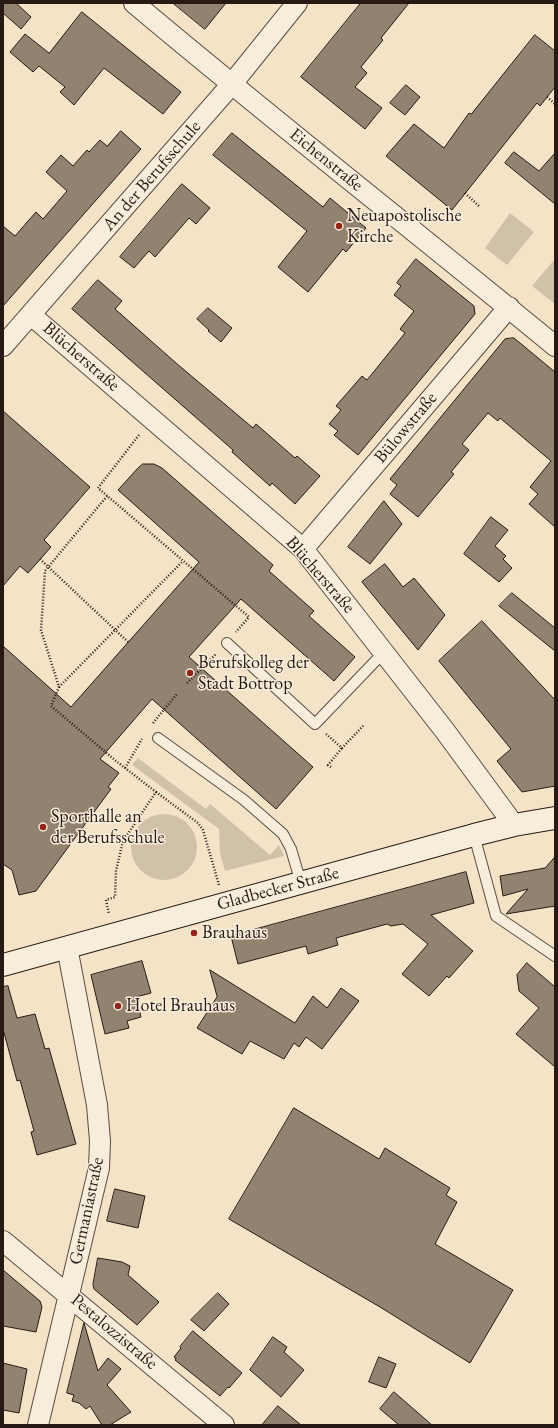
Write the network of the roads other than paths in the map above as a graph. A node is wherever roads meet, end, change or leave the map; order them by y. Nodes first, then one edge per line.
1 (134, 3) edge
2 (297, 3) edge
3 (231, 85) junction
4 (508, 307) junction
5 (31, 315) junction
6 (3, 346) edge
7 (555, 346) edge
8 (303, 549) junction
9 (227, 643) road end
10 (384, 652) junction
11 (158, 738) road end
12 (555, 818) edge
13 (514, 825) junction
14 (474, 835) junction
15 (301, 883) junction
16 (67, 947) junction
17 (555, 956) edge
18 (3, 964) edge
19 (3, 1241) edge
20 (69, 1294) junction
21 (38, 1425) edge
22 (224, 1425) edge

1 - 3 street, Eichenstraße
2 - 3 street, An der Berufsschule
3 - 4 street, Eichenstraße
3 - 5 street, An der Berufsschule
4 - 7 street, Eichenstraße
4 - 8 street, Bülowstraße
5 - 6 street, An der Berufsschule
5 - 8 street, Blücherstraße
8 - 10 street, Blücherstraße
9 - 10 lane
10 - 13 street, Blücherstraße
11 - 15 lane
12 - 13 main road, Gladbecker Straße
13 - 14 main road, Gladbecker Straße
14 - 15 main road, Gladbecker Straße
14 - 17 lane
15 - 16 main road, Gladbecker Straße
16 - 18 main road, Gladbecker Straße
16 - 20 street, Germaniastraße
19 - 20 street, Pestalozzistraße
20 - 21 street, Germaniastraße
20 - 22 street, Pestalozzistraße

